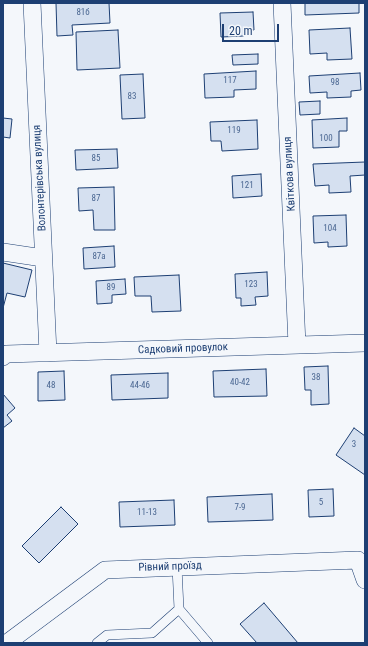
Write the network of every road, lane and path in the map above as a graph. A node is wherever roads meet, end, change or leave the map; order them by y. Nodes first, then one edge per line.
1 (32, 3) edge
2 (282, 3) edge
3 (3, 252) edge
4 (43, 258) junction
5 (365, 343) edge
6 (297, 346) junction
7 (48, 353) junction
8 (3, 357) edge
9 (362, 555) edge
10 (176, 567) junction
11 (365, 580) edge
12 (179, 609) junction
13 (7, 643) edge
14 (97, 643) edge
15 (208, 643) edge

1 - 4 street, Волонтерівська вулиця
2 - 6 street, Квіткова вулиця
3 - 4 street
4 - 7 street, Волонтерівська вулиця
5 - 6 street, Садковий провулок
6 - 7 street, Садковий провулок
7 - 8 street, Садковий провулок
9 - 10 street, Рівний проїзд
9 - 11 street, Рівний проїзд
10 - 12 lane
10 - 13 street, Рівний проїзд
12 - 14 lane
12 - 15 lane

